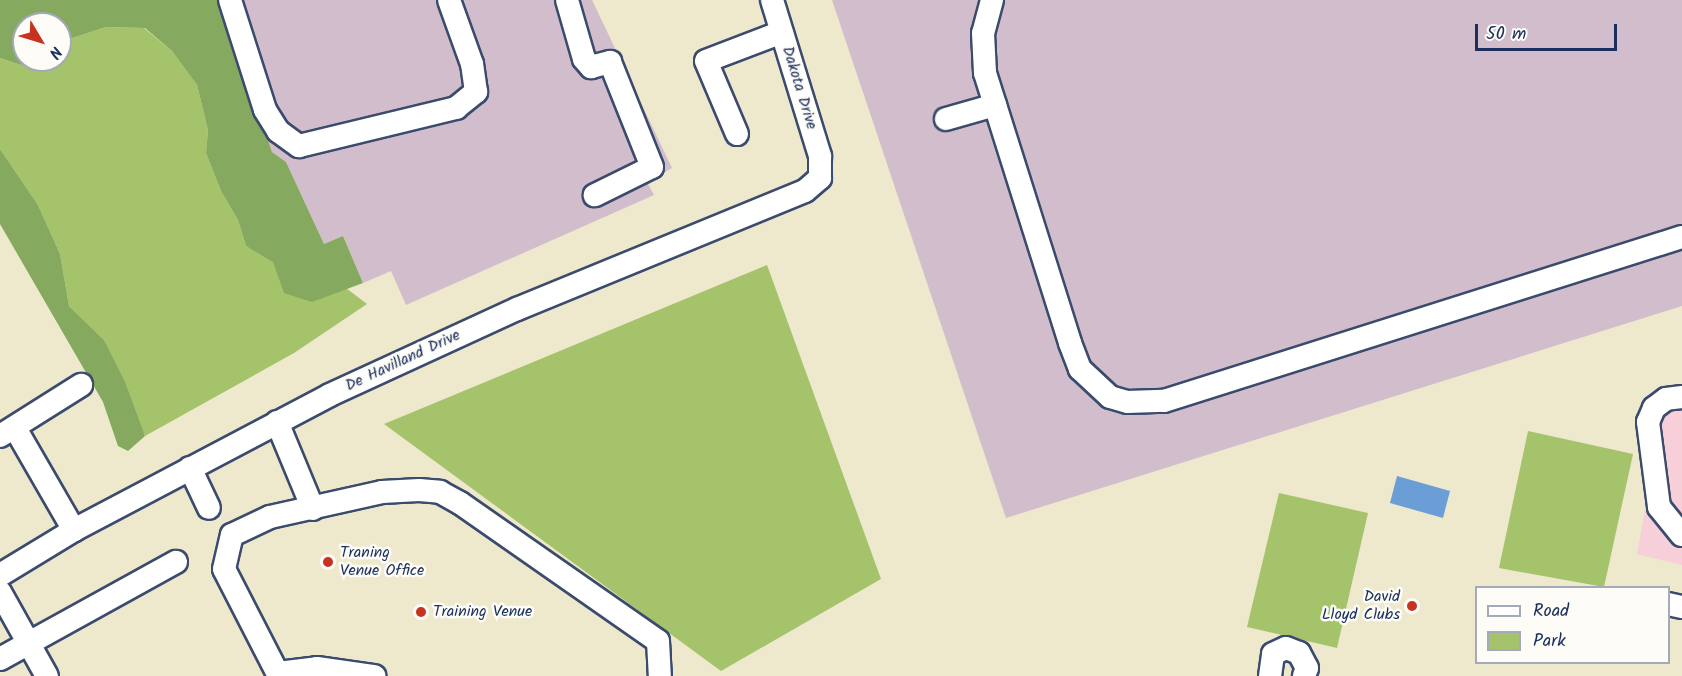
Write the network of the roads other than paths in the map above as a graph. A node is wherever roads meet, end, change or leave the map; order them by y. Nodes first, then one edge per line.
1 (230, 0) edge
2 (449, 0) edge
3 (567, 0) edge
4 (772, 0) edge
5 (993, 0) edge
6 (782, 32) junction
7 (995, 105) junction
8 (946, 119) dead end
9 (737, 134) dead end
10 (820, 178) joint
11 (595, 195) dead end
12 (1682, 237) edge
13 (81, 385) dead end
14 (1682, 396) edge
15 (277, 422) junction
16 (7, 432) edge
17 (189, 468) junction
18 (209, 508) dead end
19 (313, 509) junction
20 (75, 530) junction
21 (1682, 535) edge
22 (176, 562) dead end
23 (0, 575) edge
24 (0, 592) edge
25 (28, 643) junction
26 (0, 659) edge
27 (279, 675) edge
28 (47, 676) edge
29 (374, 676) edge
30 (660, 676) edge
31 (1270, 676) edge
32 (1304, 676) edge

1 - 2 street
3 - 11 street
4 - 6 street, Dakota Drive
5 - 7 street
6 - 9 street
6 - 10 street, Dakota Drive
7 - 8 street
7 - 12 street
10 - 15 street, De Havilland Drive
13 - 16 street
14 - 21 street
15 - 17 street, De Havilland Drive
15 - 19 street
16 - 20 street
17 - 18 street
17 - 20 street, De Havilland Drive
19 - 27 street
19 - 30 street
20 - 23 street, De Havilland Drive
22 - 25 street
24 - 25 street
25 - 26 street
25 - 28 street
27 - 29 street
31 - 32 street

